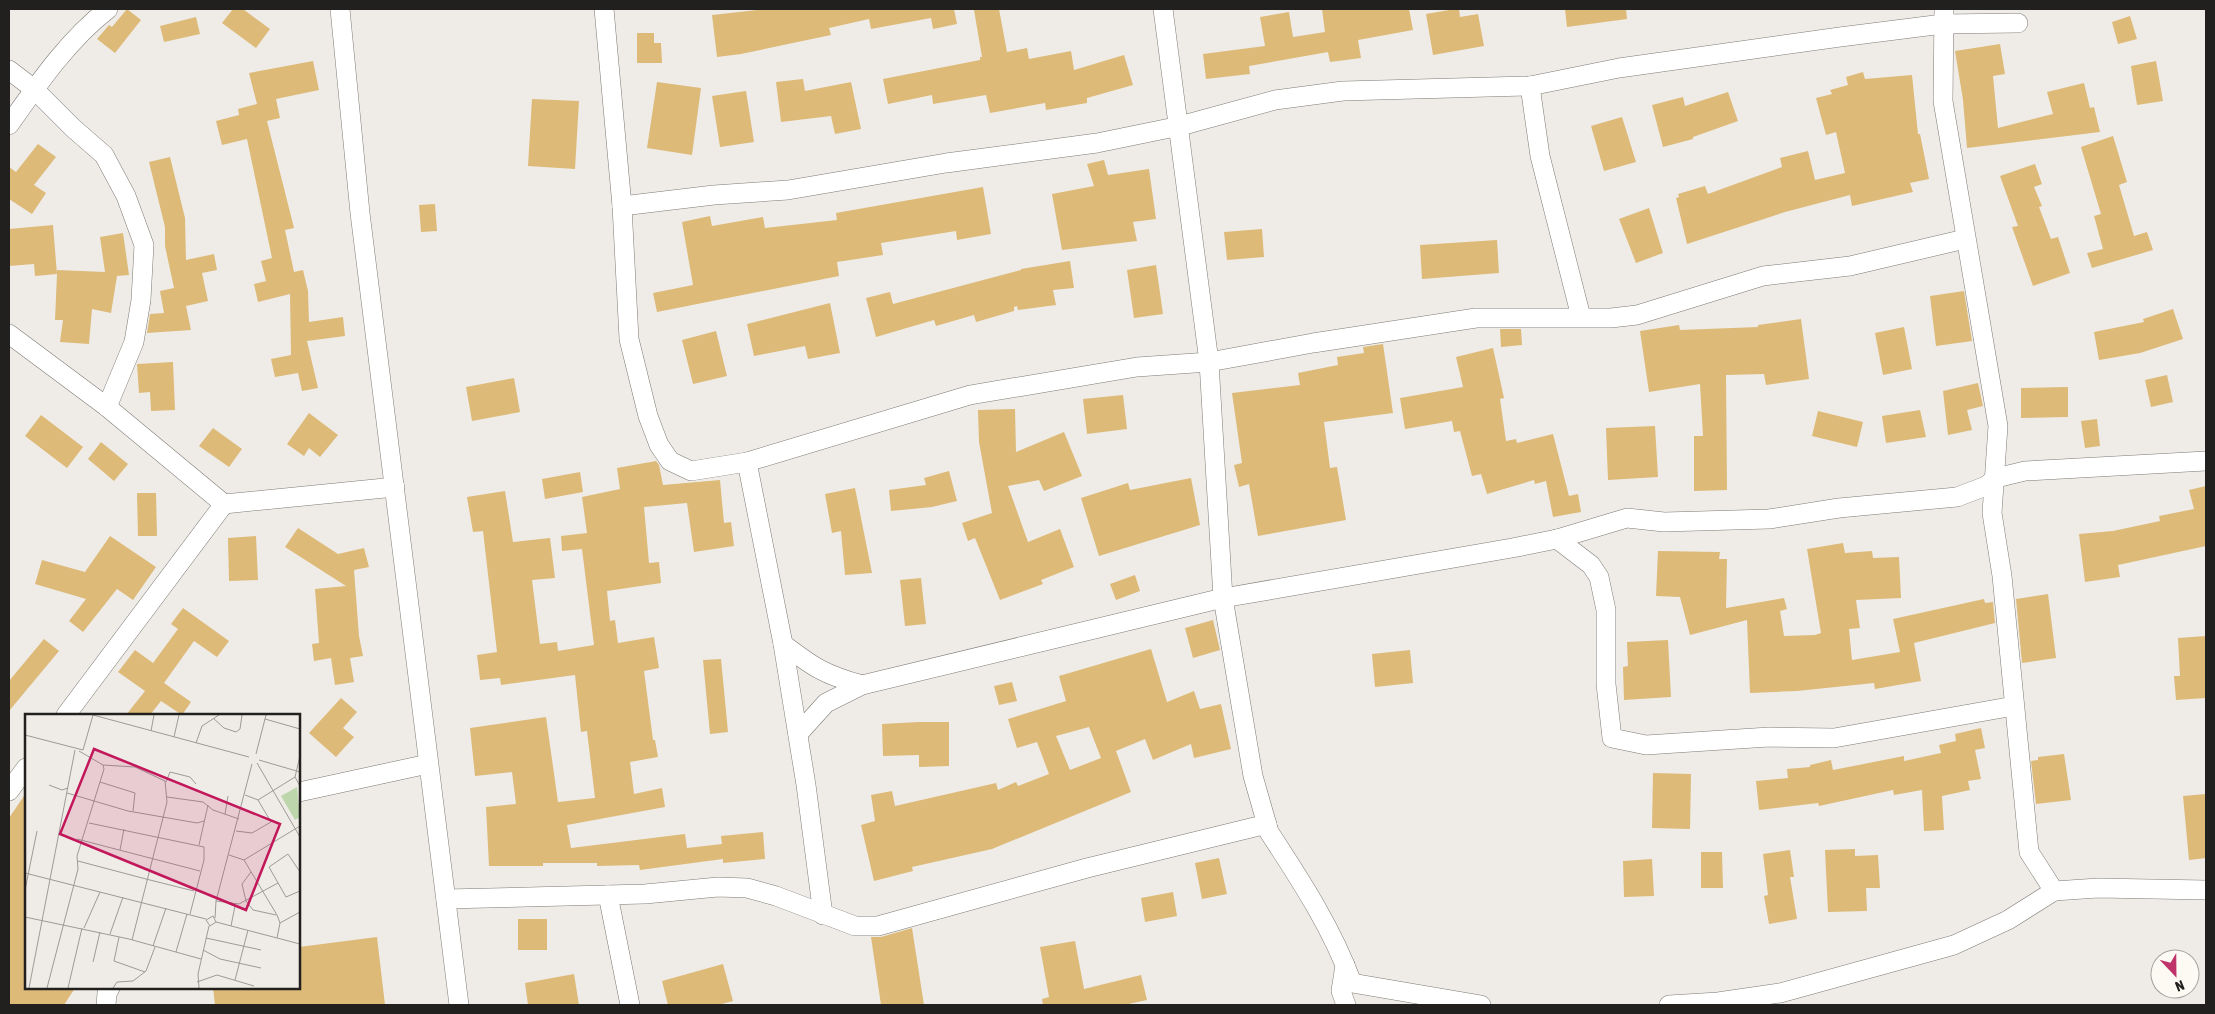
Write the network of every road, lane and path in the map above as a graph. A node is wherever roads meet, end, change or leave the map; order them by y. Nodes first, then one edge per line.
1 (108, 9) edge
2 (340, 9) edge
3 (604, 9) edge
4 (1163, 9) edge
5 (1944, 16) edge
6 (2018, 22) dead end
7 (9, 70) edge
8 (1530, 86) junction
9 (34, 89) junction
10 (9, 125) edge
11 (1180, 126) junction
12 (622, 206) junction
13 (1965, 240) junction
14 (1581, 317) junction
15 (9, 334) edge
16 (1209, 362) junction
17 (107, 407) junction
18 (2206, 461) edge
19 (746, 462) junction
20 (1996, 478) junction
21 (395, 487) junction
22 (224, 504) junction
23 (1557, 539) junction
24 (1223, 598) junction
25 (783, 644) junction
26 (862, 685) junction
27 (2014, 706) junction
28 (67, 714) edge
29 (798, 734) junction
30 (428, 764) junction
31 (25, 769) edge
32 (9, 790) edge
33 (300, 792) edge
34 (1267, 824) junction
35 (2206, 890) edge
36 (2054, 891) junction
37 (608, 895) junction
38 (446, 899) junction
39 (823, 914) junction
40 (1345, 964) junction
41 (109, 989) edge
42 (106, 1005) edge
43 (459, 1005) edge
44 (630, 1005) edge
45 (1346, 1005) edge
46 (1481, 1005) edge
47 (1669, 1005) edge

1 - 9 street
2 - 21 street
3 - 12 street
4 - 11 street
5 - 6 street
5 - 8 street
5 - 13 street
7 - 9 street
8 - 11 street
8 - 14 street
9 - 10 street
9 - 17 street
11 - 12 street
11 - 16 street
12 - 19 street
13 - 14 street
13 - 20 street
14 - 16 street
15 - 17 street
16 - 19 street
16 - 24 street
17 - 22 street
18 - 20 street
19 - 25 street
20 - 23 street
20 - 27 street
21 - 22 street
21 - 30 street
22 - 28 street
23 - 24 street
23 - 27 street
24 - 26 street
24 - 34 street
25 - 26 street
25 - 29 street
26 - 29 street
27 - 36 street
29 - 39 street
30 - 33 street
30 - 38 street
31 - 32 street
34 - 39 street
34 - 40 street
35 - 36 street
36 - 47 street
37 - 38 street
37 - 39 street
37 - 44 street
38 - 43 street
40 - 45 street
40 - 46 street
41 - 42 street

